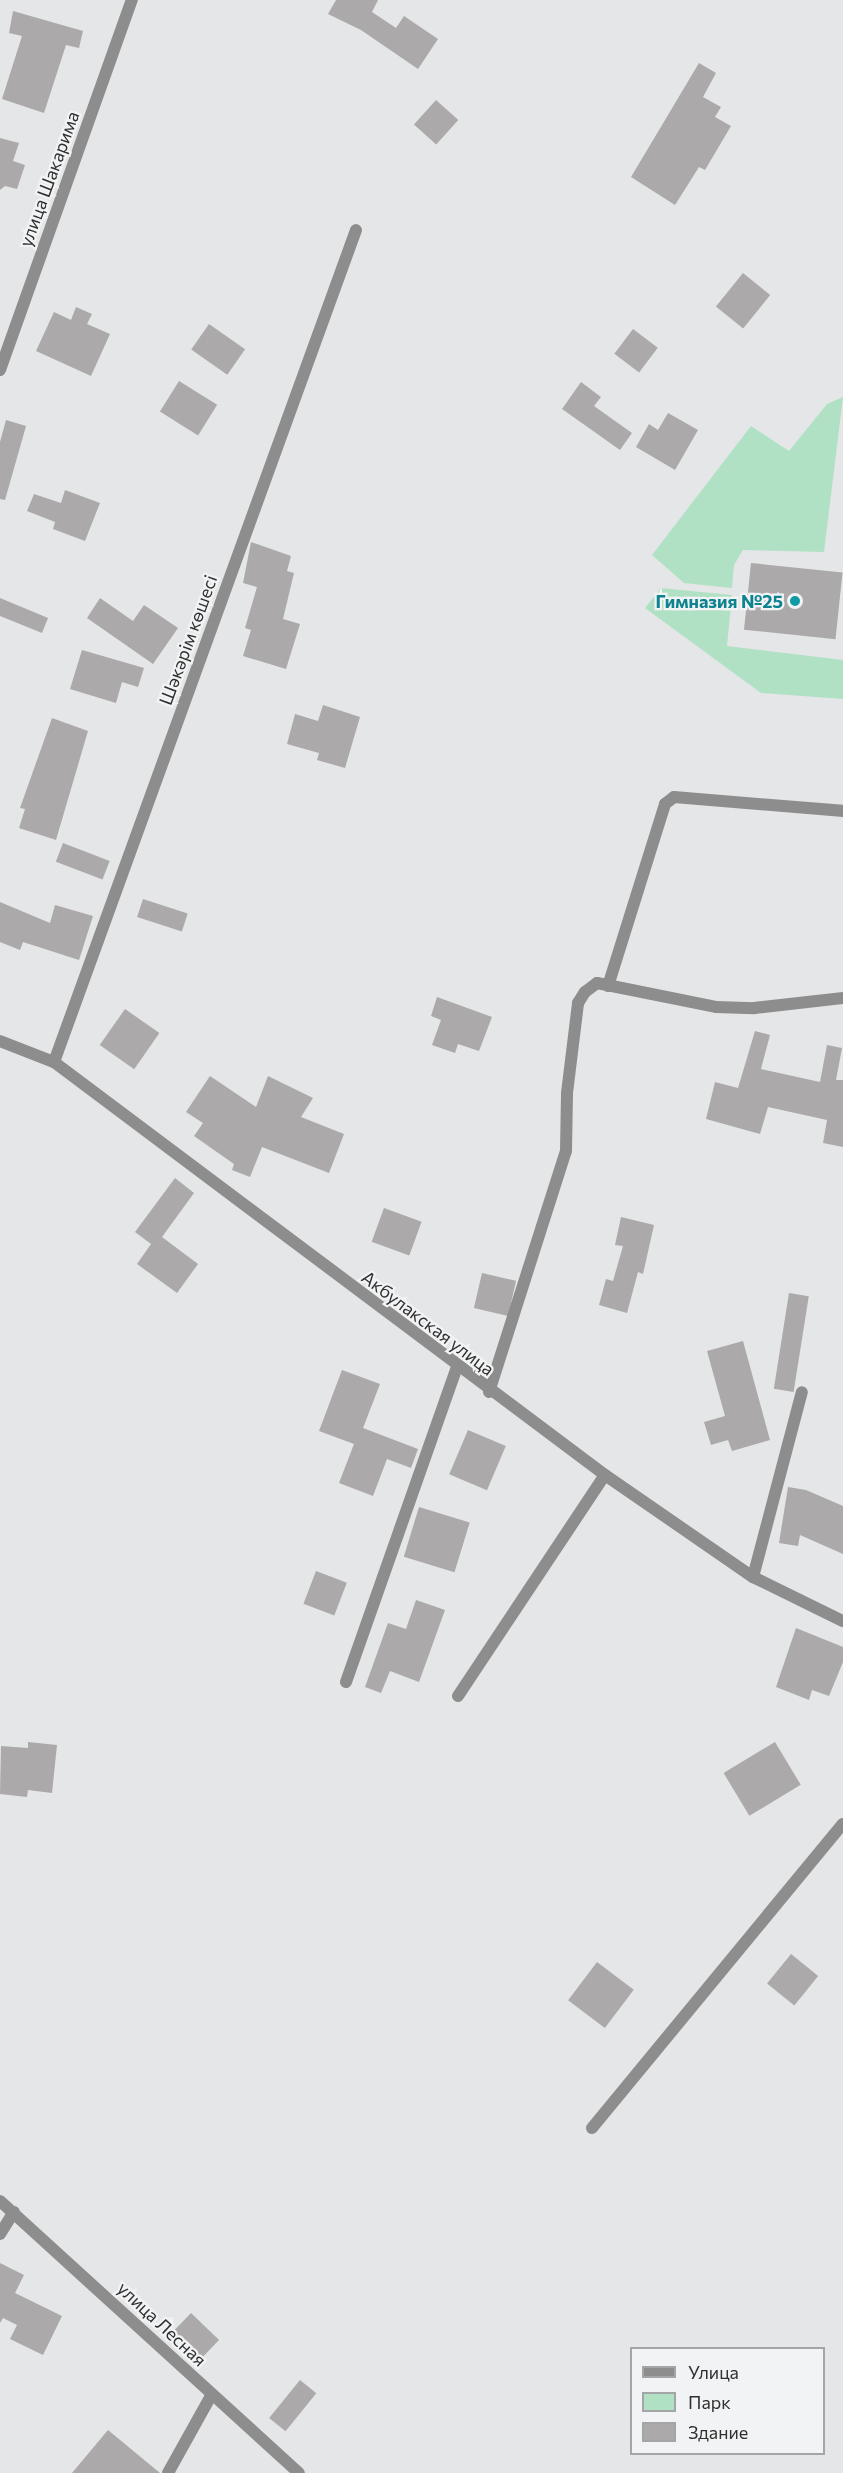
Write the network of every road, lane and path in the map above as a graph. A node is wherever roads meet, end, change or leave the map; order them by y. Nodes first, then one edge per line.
1 (132, 0) edge
2 (356, 230) dead end
3 (0, 370) edge
4 (843, 811) edge
5 (608, 986) junction
6 (843, 998) edge
7 (0, 1041) edge
8 (54, 1062) junction
9 (457, 1367) junction
10 (489, 1392) junction
11 (802, 1392) dead end
12 (605, 1475) junction
13 (753, 1577) junction
14 (843, 1621) edge
15 (346, 1682) dead end
16 (458, 1696) dead end
17 (843, 1824) edge
18 (592, 2128) dead end
19 (0, 2201) edge
20 (14, 2212) junction
21 (0, 2234) edge
22 (212, 2394) junction
23 (168, 2473) edge
24 (299, 2473) edge

1 - 3 street, улица Шакарима
2 - 8 street, Шәкәрім көшесі
4 - 5 street
5 - 6 street
5 - 10 street
7 - 8 street, Акбулакская улица
8 - 9 street, Акбулакская улица
9 - 10 street, Акбулакская улица
9 - 15 street
10 - 12 street, Акбулакская улица
11 - 13 street
12 - 13 street, Акбулакская улица
12 - 16 street
13 - 14 street, Акбулакская улица
17 - 18 street
19 - 20 street, улица Лесная
20 - 21 street
20 - 22 street, улица Лесная
22 - 23 street
22 - 24 street, улица Лесная

